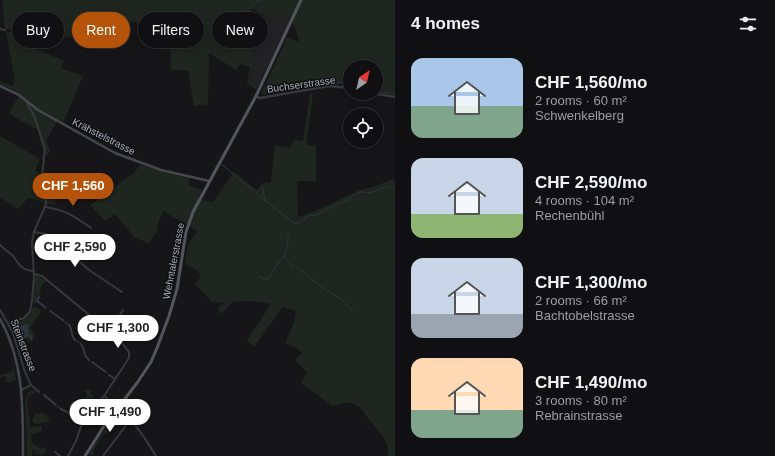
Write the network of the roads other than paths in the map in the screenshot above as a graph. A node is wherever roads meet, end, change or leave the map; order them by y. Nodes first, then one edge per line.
1 (301, 0) edge
2 (0, 29) edge
3 (5, 30) dead end
4 (0, 86) edge
5 (343, 87) edge
6 (383, 95) edge
7 (256, 96) junction
8 (395, 97) edge
9 (27, 102) junction
10 (209, 181) junction
11 (45, 207) junction
12 (91, 228) dead end
13 (34, 232) junction
14 (0, 245) edge
15 (33, 272) junction
16 (122, 292) dead end
17 (39, 297) dead end
18 (46, 308) dead end
19 (0, 310) edge
20 (123, 310) dead end
21 (50, 311) dead end
22 (93, 318) dead end
23 (0, 319) edge
24 (63, 320) tunnel mouth
25 (9, 323) junction
26 (69, 325) tunnel mouth
27 (75, 340) tunnel mouth
28 (81, 344) tunnel mouth
29 (89, 360) dead end
30 (92, 362) dead end
31 (106, 372) dead end
32 (109, 375) dead end
33 (114, 379) junction
34 (31, 385) junction
35 (22, 390) junction
36 (39, 392) dead end
37 (44, 395) dead end
38 (104, 396) junction
39 (55, 404) tunnel mouth
40 (119, 407) junction
41 (61, 409) tunnel mouth
42 (83, 420) junction
43 (130, 420) junction
44 (55, 452) dead end
45 (23, 456) edge
46 (60, 456) edge
47 (68, 456) edge
48 (85, 456) edge
49 (102, 456) edge
50 (156, 456) edge

1 - 7 main road, Wehntalerstrasse
2 - 3 street
4 - 9 main road, Krähstelstrasse
5 - 7 street, Buchserstrasse
6 - 8 street
7 - 10 main road, Wehntalerstrasse
9 - 10 main road, Krähstelstrasse
9 - 11 street
10 - 40 main road, Wehntalerstrasse
11 - 12 street
11 - 13 street
13 - 15 street
13 - 16 street
14 - 15 street
15 - 22 street
15 - 25 street
17 - 18 street
19 - 25 street, Steinstrasse
20 - 33 street
21 - 24 street
23 - 35 main road
25 - 34 street, Steinstrasse
26 - 27 street
28 - 29 street
30 - 31 street
32 - 33 street
33 - 38 street
34 - 35 street
34 - 36 street
35 - 45 main road
37 - 39 street
38 - 40 street
38 - 42 street
40 - 43 street
40 - 48 main road, Wehntalerstrasse
41 - 42 street
42 - 47 street
43 - 49 street
43 - 50 street
44 - 46 street

